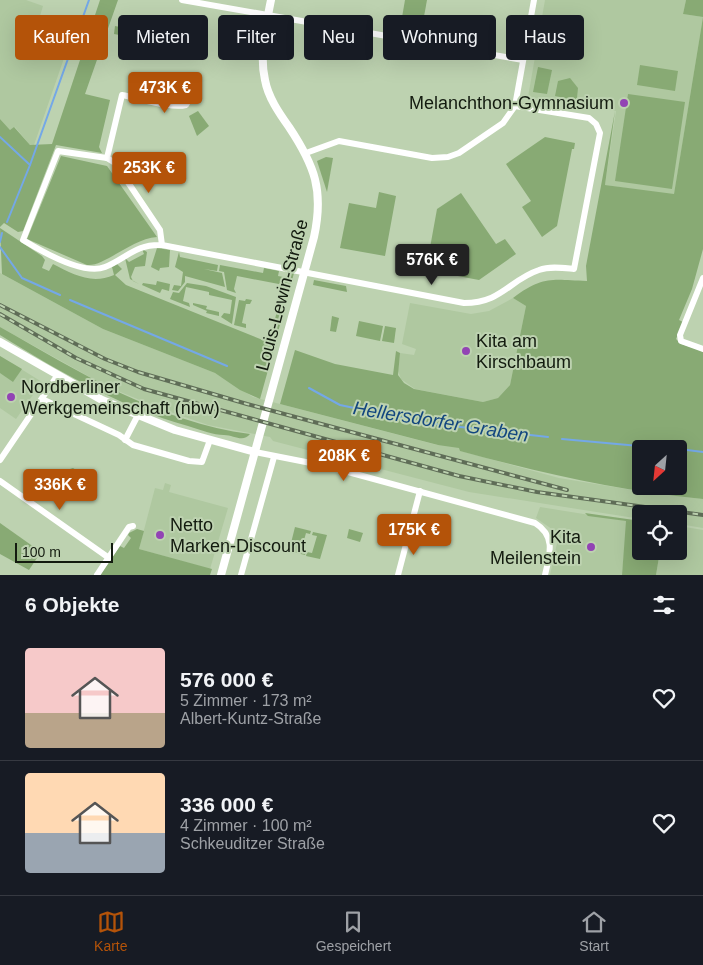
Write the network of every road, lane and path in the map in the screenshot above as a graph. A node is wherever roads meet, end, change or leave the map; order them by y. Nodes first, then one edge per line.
1 (182, 0) edge
2 (271, 0) edge
3 (534, 0) edge
4 (268, 14) junction
5 (531, 15) edge
6 (506, 57) edge
7 (523, 60) edge
8 (155, 101) junction
9 (515, 106) junction
10 (306, 153) junction
11 (107, 158) junction
12 (162, 245) junction
13 (305, 272) junction
14 (702, 283) edge
15 (0, 342) edge
16 (703, 349) edge
17 (57, 376) junction
18 (42, 399) junction
19 (138, 415) junction
20 (125, 440) junction
21 (210, 440) junction
22 (255, 452) junction
23 (274, 457) junction
24 (0, 460) edge
25 (0, 481) edge
26 (420, 491) junction
27 (133, 526) dead end
28 (108, 558) junction
29 (97, 575) edge
30 (221, 575) edge
31 (241, 575) edge
32 (398, 575) edge
33 (545, 575) edge

1 - 4 street
2 - 4 street, Louis-Lewin-Straße
3 - 5 street
4 - 6 street
4 - 10 street, Louis-Lewin-Straße
7 - 9 street
8 - 8 street
8 - 11 street
9 - 10 street
9 - 13 street
10 - 13 street, Louis-Lewin-Straße
11 - 12 street
11 - 12 street
12 - 13 street
13 - 22 street, Louis-Lewin-Straße
14 - 16 street
15 - 17 street
17 - 18 street
17 - 19 street
18 - 20 street
18 - 24 street
19 - 20 street
19 - 21 street
20 - 21 street
21 - 22 street
22 - 23 street
22 - 30 street, Louis-Lewin-Straße
23 - 26 street
23 - 31 street
25 - 28 street
26 - 32 street
26 - 33 street
27 - 28 street
28 - 29 street

